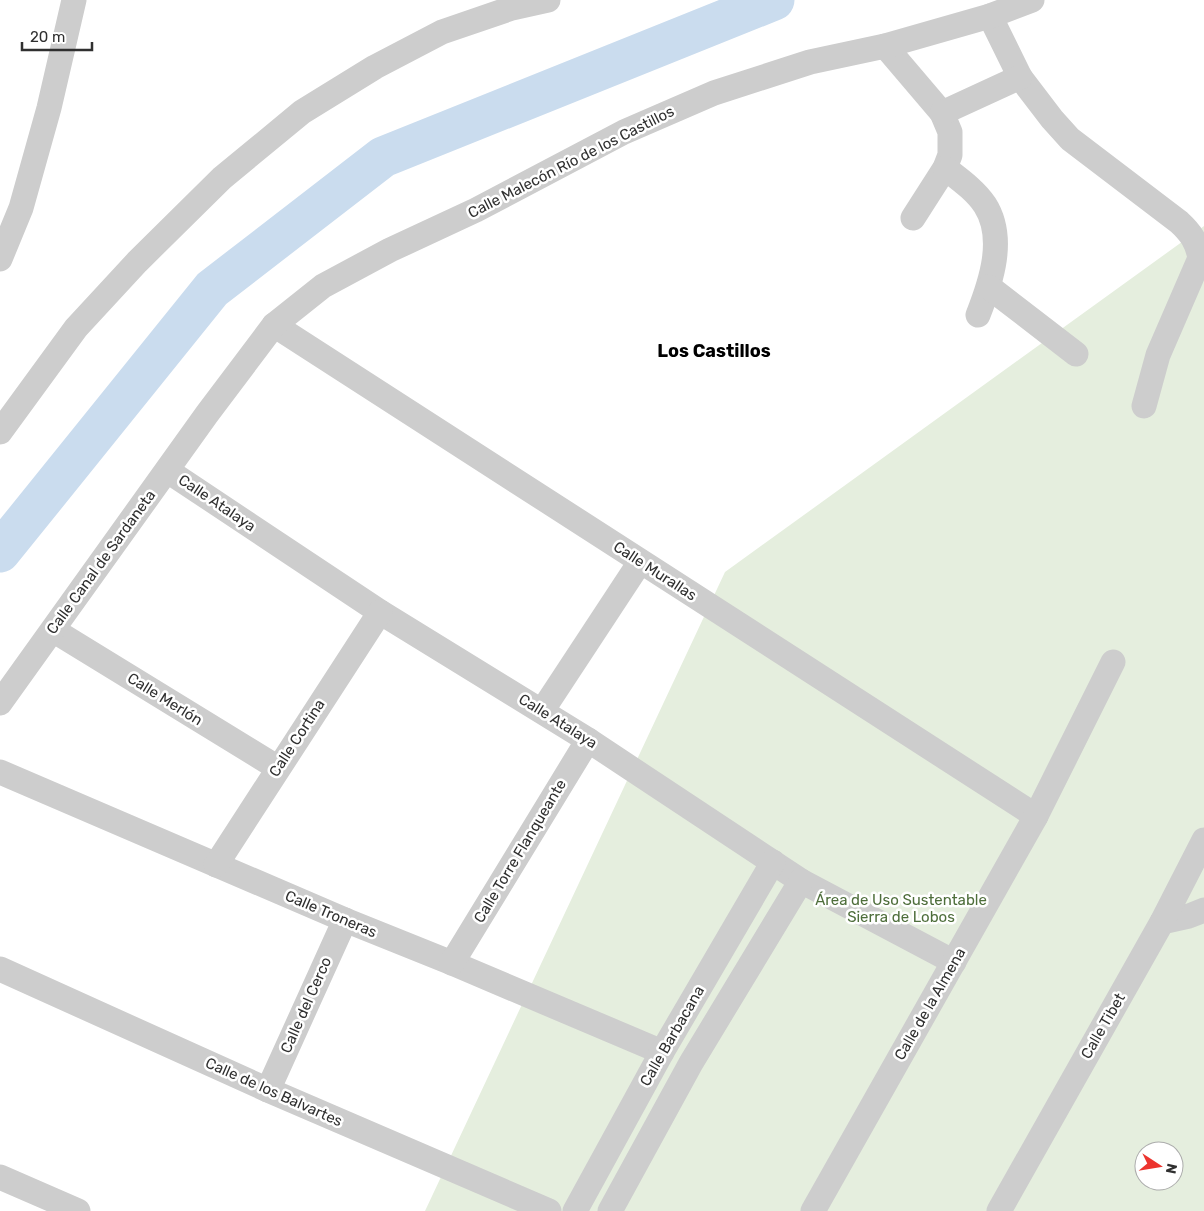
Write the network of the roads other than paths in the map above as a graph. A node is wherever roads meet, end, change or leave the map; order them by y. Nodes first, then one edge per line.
1 (74, 0) edge
2 (548, 0) edge
3 (1032, 0) edge
4 (990, 16) junction
5 (884, 46) junction
6 (1020, 77) junction
7 (942, 114) junction
8 (945, 168) junction
9 (913, 218) dead end
10 (0, 259) edge
11 (989, 286) junction
12 (978, 314) dead end
13 (274, 326) junction
14 (1076, 354) dead end
15 (1144, 406) dead end
16 (0, 432) edge
17 (168, 470) junction
18 (640, 562) junction
19 (380, 612) junction
20 (53, 630) junction
21 (1113, 662) dead end
22 (0, 703) edge
23 (542, 711) junction
24 (588, 740) junction
25 (278, 768) junction
26 (0, 772) edge
27 (1036, 816) junction
28 (1204, 840) edge
29 (773, 862) junction
30 (216, 865) junction
31 (801, 881) junction
32 (1204, 910) edge
33 (345, 920) junction
34 (1162, 922) junction
35 (954, 962) junction
36 (452, 963) junction
37 (0, 969) edge
38 (662, 1052) junction
39 (268, 1090) junction
40 (0, 1176) edge
41 (78, 1211) edge
42 (549, 1211) edge
43 (575, 1211) edge
44 (610, 1211) edge
45 (813, 1211) edge
46 (999, 1211) edge

1 - 10 street
2 - 16 street
3 - 4 street, Calle Malecón Río de los Castillos
4 - 5 street, Calle Malecón Río de los Castillos
4 - 6 street
5 - 7 street
5 - 13 street, Calle Malecón Río de los Castillos
6 - 7 street
6 - 15 street
7 - 8 street
8 - 9 street
8 - 11 street
11 - 12 street
11 - 14 street
13 - 17 street, Calle Canal de Sardaneta
13 - 18 street, Calle Murallas
17 - 19 street, Calle Atalaya
17 - 20 street, Calle Canal de Sardaneta
18 - 23 street
18 - 27 street, Calle Murallas
19 - 23 street, Calle Atalaya
19 - 25 street, Calle Cortina
20 - 22 street, Calle Canal de Sardaneta
20 - 25 street, Calle Merlón
21 - 27 street, Calle de la Almena
23 - 24 street, Calle Atalaya
24 - 29 street, Calle Atalaya
24 - 36 street, Calle Torre Flanqueante
25 - 30 street, Calle Cortina
26 - 30 street, Calle Troneras
27 - 35 street, Calle de la Almena
28 - 34 street, Calle Tibet
29 - 31 street, Calle Atalaya
29 - 38 street, Calle Barbacana
30 - 33 street, Calle Troneras
31 - 35 street, Calle Atalaya
31 - 44 street, Calle Barbacana
32 - 34 street
33 - 36 street, Calle Troneras
33 - 39 street, Calle del Cerco
34 - 46 street, Calle Tibet
35 - 45 street, Calle de la Almena
36 - 38 street, Calle Troneras
37 - 39 street, Calle de los Balvartes
38 - 43 street, Calle Barbacana
39 - 42 street, Calle de los Balvartes
40 - 41 street

